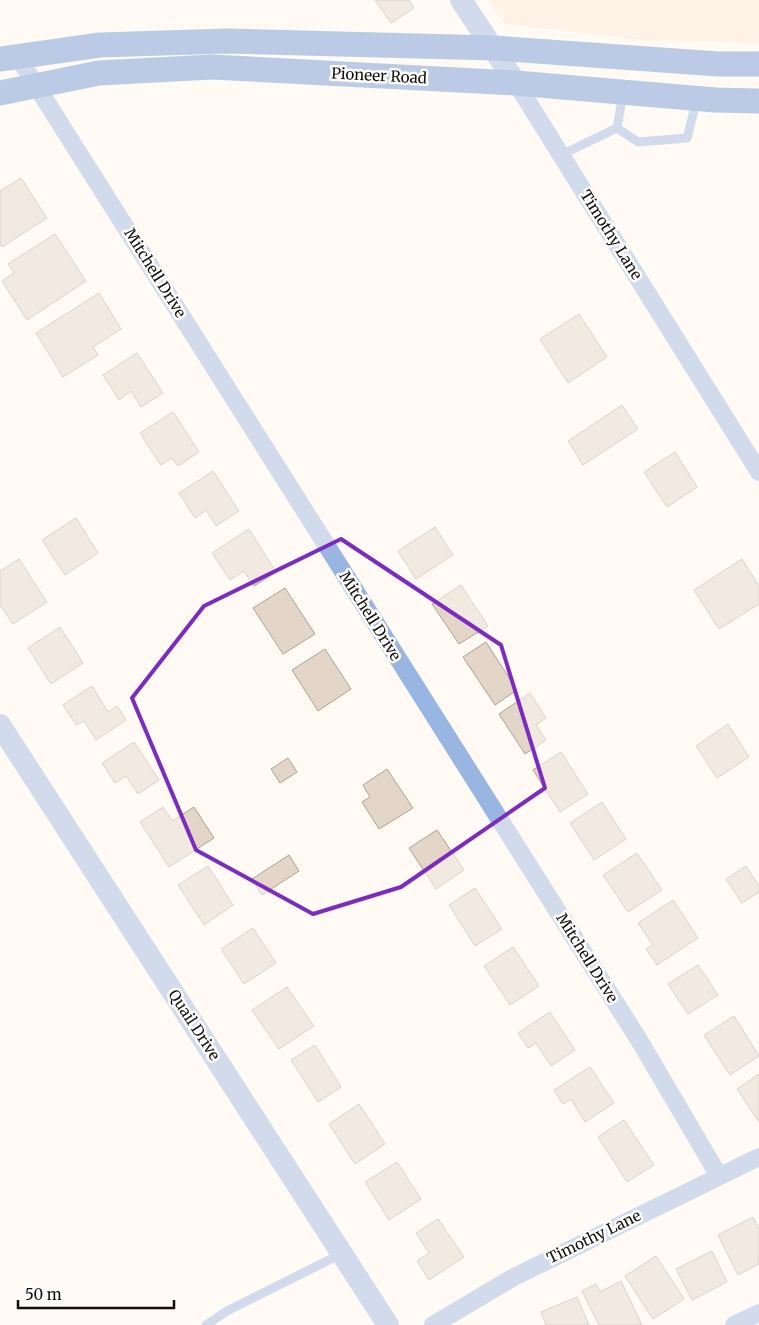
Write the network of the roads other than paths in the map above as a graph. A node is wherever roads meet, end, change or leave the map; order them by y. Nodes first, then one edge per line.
1 (461, 0) edge
2 (494, 48) junction
3 (9, 58) edge
4 (759, 64) edge
5 (516, 83) junction
6 (37, 85) junction
7 (623, 92) junction
8 (0, 93) edge
9 (697, 99) junction
10 (759, 101) edge
11 (617, 128) junction
12 (561, 155) junction
13 (759, 472) edge
14 (0, 725) edge
15 (759, 1157) edge
16 (719, 1176) junction
17 (342, 1254) junction
18 (759, 1313) edge
19 (206, 1325) edge
20 (388, 1325) edge
21 (433, 1325) edge
22 (734, 1325) edge

1 - 2 street, Timothy Lane
2 - 3 main road, Pioneer Road
2 - 4 main road, Pioneer Road
2 - 5 street, Timothy Lane
3 - 6 street, Mitchell Drive
5 - 6 main road, Pioneer Road
5 - 7 main road, Pioneer Road
5 - 12 street, Timothy Lane
6 - 8 main road, Pioneer Road
6 - 16 street, Mitchell Drive
7 - 9 main road, Pioneer Road
7 - 11 lane
9 - 10 main road, Pioneer Road
9 - 11 lane
11 - 12 lane
12 - 13 street, Timothy Lane
14 - 17 street, Quail Drive
15 - 16 street, Timothy Lane
16 - 21 street, Timothy Lane
17 - 19 lane
17 - 20 street, Quail Drive
18 - 22 street

